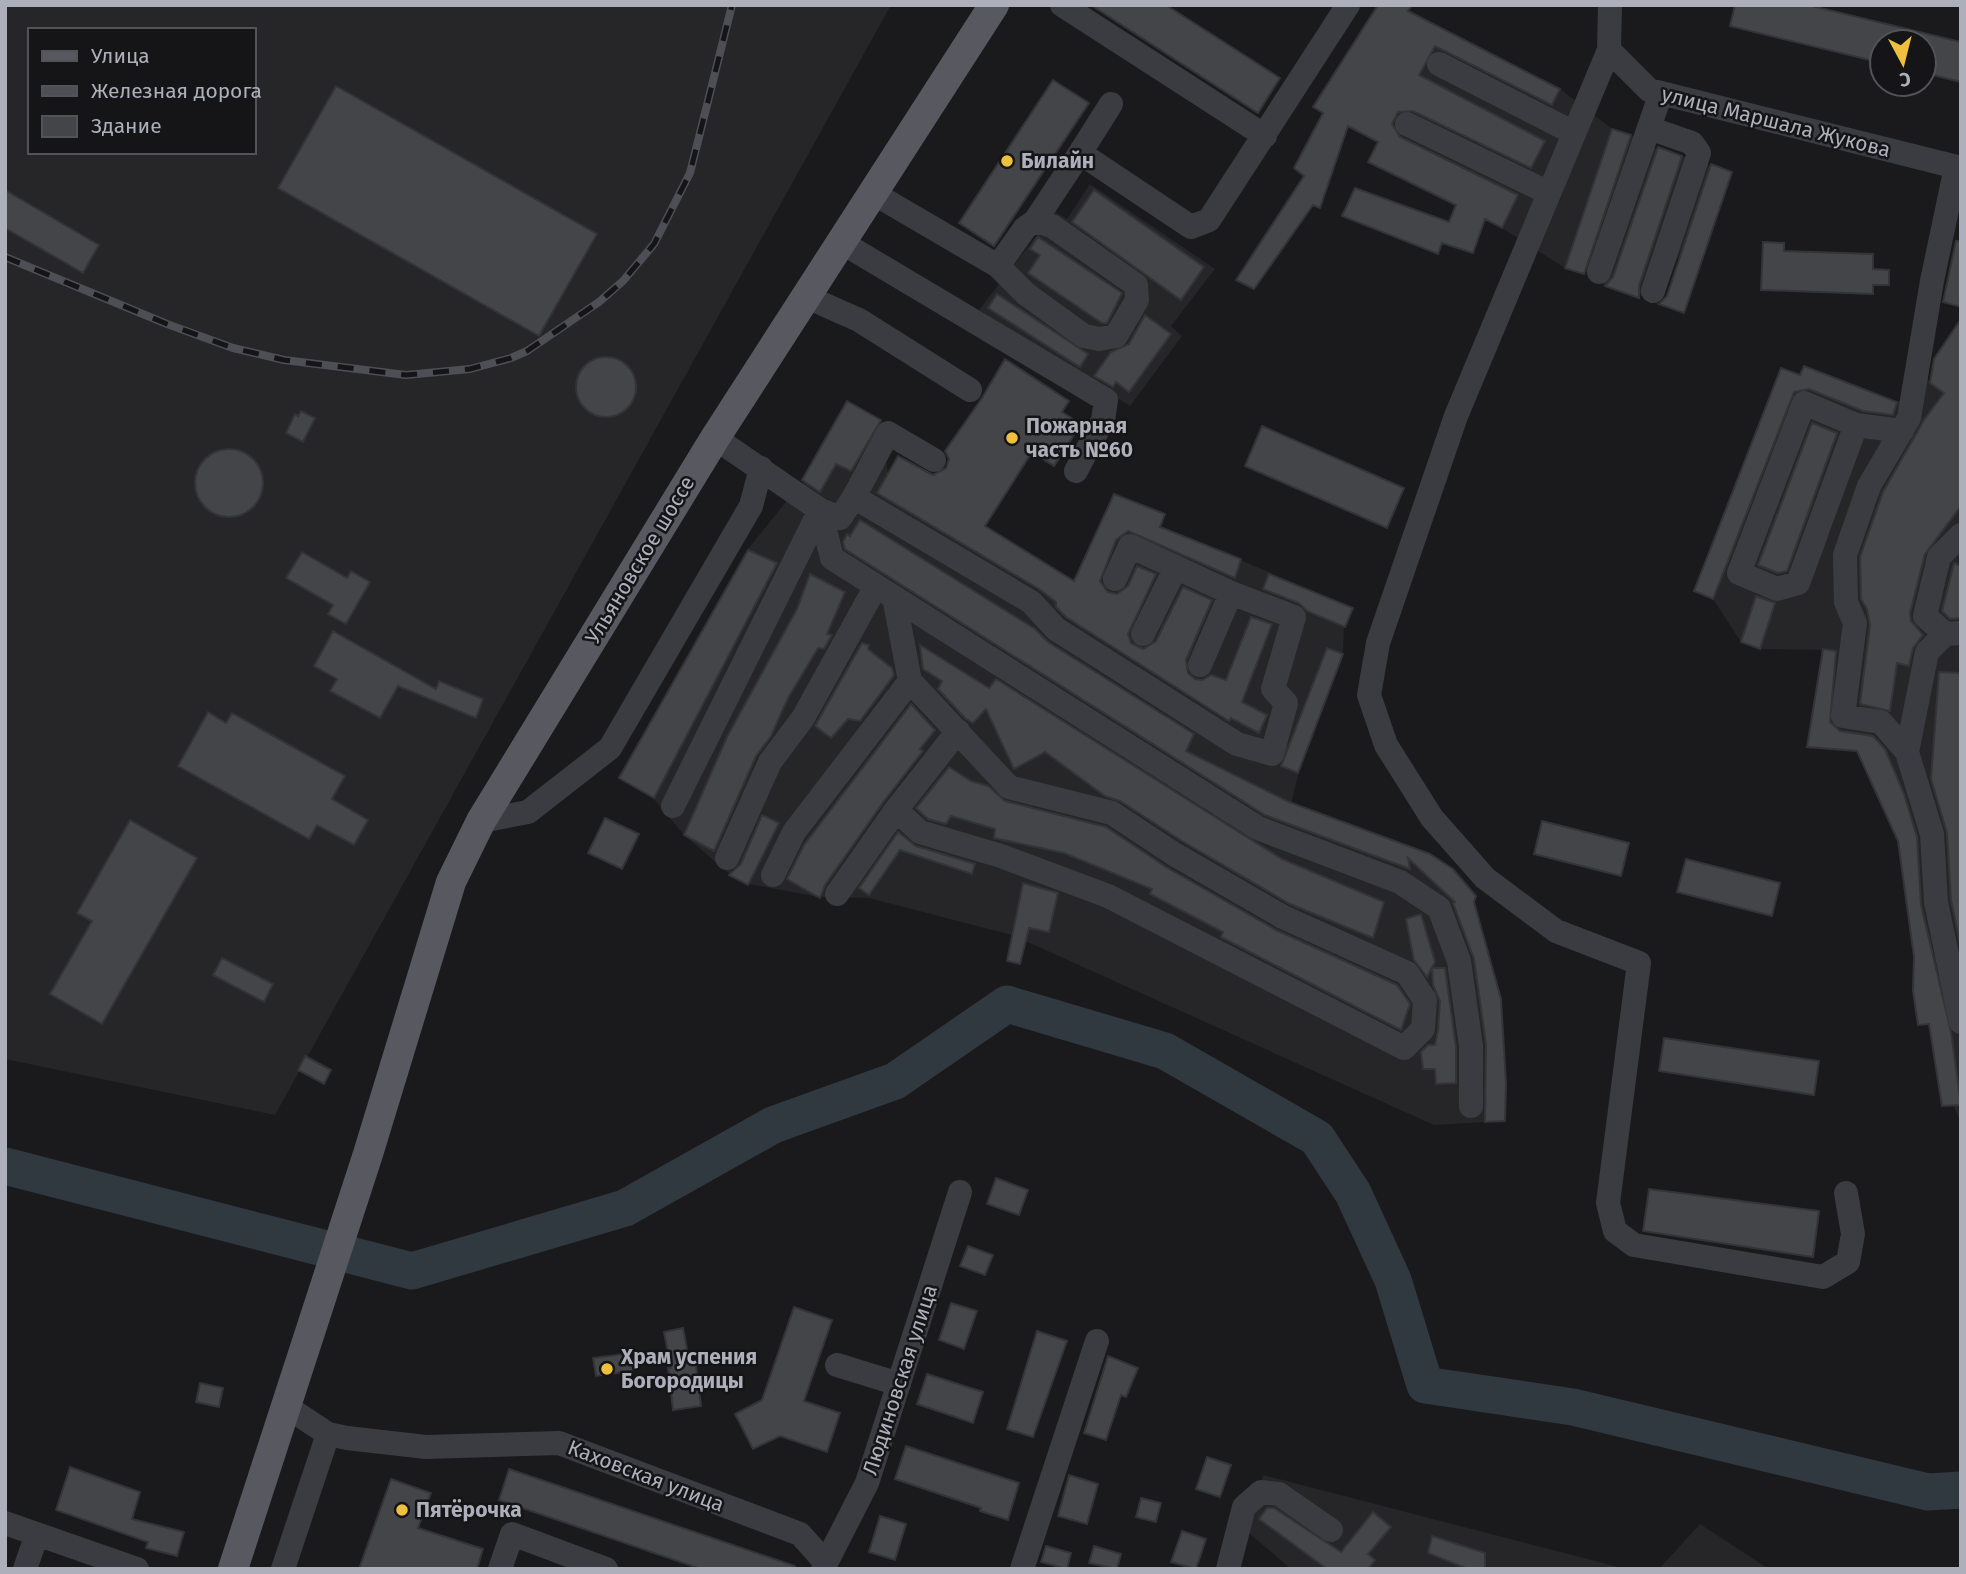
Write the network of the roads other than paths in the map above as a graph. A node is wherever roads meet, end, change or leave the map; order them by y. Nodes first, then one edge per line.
1 (994, 5) edge
2 (1062, 5) edge
3 (1610, 5) edge
4 (1341, 8) edge
5 (1609, 50) junction
6 (1439, 64) dead end
7 (1661, 93) junction
8 (1111, 104) dead end
9 (1407, 124) dead end
10 (1649, 128) junction
11 (1574, 133) junction
12 (1265, 136) junction
13 (1080, 153) junction
14 (1958, 168) edge
15 (873, 193) junction
16 (1549, 193) junction
17 (1035, 221) junction
18 (841, 242) junction
19 (998, 265) junction
20 (1599, 272) dead end
21 (1653, 291) dead end
22 (807, 297) junction
23 (970, 390) dead end
24 (1856, 425) junction
25 (1902, 431) junction
26 (715, 438) junction
27 (934, 460) dead end
28 (761, 468) junction
29 (1076, 471) dead end
30 (854, 497) junction
31 (820, 510) junction
32 (1961, 535) edge
33 (1176, 567) junction
34 (1115, 579) dead end
35 (885, 592) junction
36 (1231, 593) junction
37 (1143, 634) dead end
38 (1953, 634) edge
39 (1200, 665) dead end
40 (909, 681) junction
41 (958, 731) junction
42 (1907, 752) junction
43 (673, 806) dead end
44 (896, 810) junction
45 (481, 821) junction
46 (726, 858) dead end
47 (773, 875) dead end
48 (837, 894) dead end
49 (1961, 1022) edge
50 (1471, 1106) dead end
51 (960, 1192) dead end
52 (1846, 1193) dead end
53 (1097, 1341) dead end
54 (837, 1364) dead end
55 (899, 1384) junction
56 (284, 1405) junction
57 (328, 1434) junction
58 (5, 1523) edge
59 (1331, 1530) dead end
60 (37, 1534) junction
61 (824, 1566) edge
62 (25, 1569) edge
63 (137, 1569) edge
64 (233, 1569) edge
65 (283, 1569) edge
66 (500, 1569) edge
67 (606, 1569) edge
68 (1022, 1569) edge
69 (1228, 1569) edge

1 - 15 main road, Ульяновское шоссе
2 - 12 street
3 - 5 street
4 - 12 street
5 - 7 street, улица Маршала Жукова
5 - 11 street
6 - 11 street
7 - 10 street
7 - 14 street, улица Маршала Жукова
8 - 13 street
9 - 16 street
10 - 20 street
10 - 21 street
11 - 16 street
12 - 13 street
13 - 17 street
14 - 25 street
15 - 18 main road, Ульяновское шоссе
15 - 19 street
16 - 52 street
17 - 19 street
17 - 19 street
18 - 22 main road, Ульяновское шоссе
18 - 29 street
22 - 23 street
22 - 26 main road, Ульяновское шоссе
24 - 24 street
24 - 25 street
25 - 42 street
26 - 28 street
26 - 45 main road, Ульяновское шоссе
27 - 30 street
28 - 31 street
28 - 45 street
30 - 31 street
30 - 36 street
31 - 35 street
31 - 43 street
32 - 38 street
33 - 34 street
33 - 36 street
33 - 37 street
35 - 40 street
35 - 46 street
35 - 50 street
36 - 39 street
38 - 42 street
40 - 41 street
40 - 47 street
41 - 44 street
41 - 44 street
42 - 49 street
44 - 48 street
45 - 56 main road, Ульяновское шоссе
51 - 55 street, Людиновская улица
53 - 68 street
54 - 55 street
55 - 61 street, Людиновская улица
56 - 57 street, Каховская улица
56 - 64 main road, Ульяновское шоссе
57 - 61 street, Каховская улица
57 - 65 street
58 - 60 street
59 - 69 street
60 - 62 street
60 - 63 street
66 - 67 street

